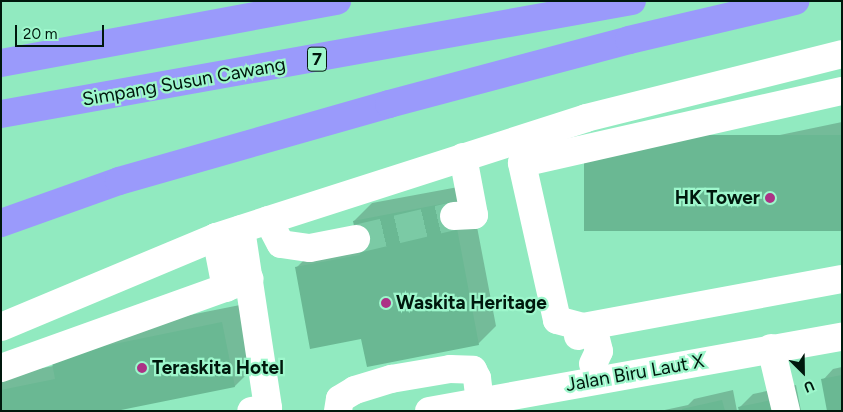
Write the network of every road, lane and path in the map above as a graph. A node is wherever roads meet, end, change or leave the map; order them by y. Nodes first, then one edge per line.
1 (337, 1) edge
2 (632, 1) edge
3 (795, 1) edge
4 (842, 54) edge
5 (1, 63) edge
6 (842, 91) edge
7 (1, 114) edge
8 (463, 158) junction
9 (454, 216) tunnel mouth
10 (268, 220) junction
11 (1, 223) edge
12 (241, 229) junction
13 (216, 237) junction
14 (356, 239) tunnel mouth
15 (842, 279) edge
16 (238, 283) junction
17 (1, 327) edge
18 (584, 327) junction
19 (842, 337) edge
20 (771, 348) junction
21 (1, 368) edge
22 (594, 372) junction
23 (480, 402) junction
24 (251, 411) edge
25 (338, 411) edge
26 (429, 411) edge
27 (786, 411) edge

1 - 5 highway
2 - 7 highway, Simpang Susun Cawang / 7
3 - 11 highway
4 - 8 street
6 - 18 street
8 - 9 street
8 - 10 street
10 - 12 street
10 - 14 street
12 - 13 street
12 - 16 street
13 - 16 street
13 - 17 street
15 - 18 street
16 - 21 street
16 - 24 street
18 - 22 street
19 - 20 street, Jalan Biru Laut X
20 - 22 street, Jalan Biru Laut X
20 - 27 street
22 - 23 street, Jalan Biru Laut X
23 - 25 street
23 - 26 street, Jalan Biru Laut X

